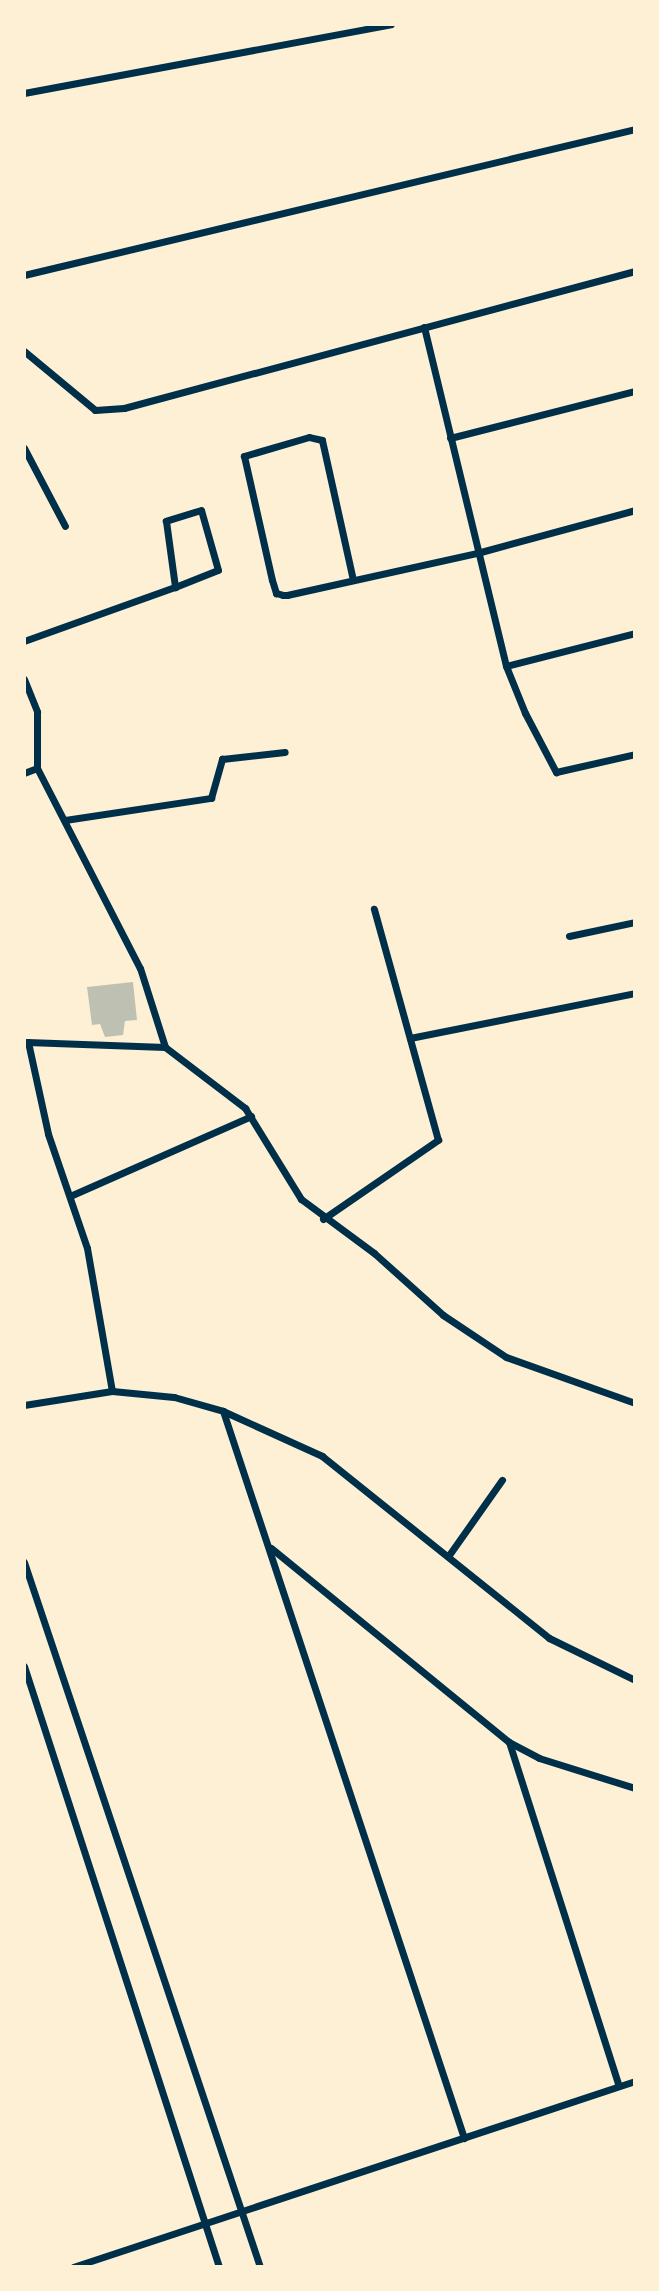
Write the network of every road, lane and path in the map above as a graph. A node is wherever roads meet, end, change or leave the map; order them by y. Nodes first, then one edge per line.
1 (391, 24) edge
2 (24, 93) edge
3 (635, 129) edge
4 (635, 271) edge
5 (24, 275) edge
6 (424, 327) junction
7 (24, 351) edge
8 (635, 391) edge
9 (450, 438) junction
10 (24, 448) edge
11 (635, 510) edge
12 (65, 526) dead end
13 (477, 553) junction
14 (353, 580) junction
15 (175, 587) junction
16 (635, 633) edge
17 (24, 641) edge
18 (506, 666) junction
19 (24, 679) edge
20 (285, 752) dead end
21 (635, 754) edge
22 (37, 768) junction
23 (24, 773) edge
24 (65, 820) junction
25 (374, 909) dead end
26 (635, 922) edge
27 (569, 936) dead end
28 (635, 993) edge
29 (410, 1038) junction
30 (26, 1042) edge
31 (165, 1047) junction
32 (251, 1116) junction
33 (70, 1196) junction
34 (323, 1219) junction
35 (112, 1391) junction
36 (635, 1403) edge
37 (24, 1405) edge
38 (223, 1411) junction
39 (502, 1480) dead end
40 (269, 1546) junction
41 (449, 1555) junction
42 (24, 1562) edge
43 (24, 1666) edge
44 (635, 1680) edge
45 (509, 1742) junction
46 (635, 1788) edge
47 (635, 2081) edge
48 (619, 2086) junction
49 (464, 2138) junction
50 (241, 2210) junction
51 (204, 2224) junction
52 (73, 2267) edge
53 (219, 2267) edge
54 (260, 2267) edge

1 - 2 street
3 - 5 street
4 - 6 street
6 - 7 street
6 - 9 street
8 - 9 street
9 - 13 street
10 - 12 street
11 - 13 street
13 - 14 street
13 - 18 street
14 - 14 street
15 - 15 street
15 - 17 street
16 - 18 street
18 - 21 street
19 - 22 street
20 - 24 street
22 - 23 street
22 - 24 street
24 - 31 street
25 - 29 street
26 - 27 street
28 - 29 street
29 - 34 street
30 - 31 street
30 - 33 street
31 - 32 street
32 - 33 street
32 - 34 street
33 - 35 street
34 - 36 street
35 - 37 street
35 - 38 street
38 - 40 street
38 - 41 street
39 - 41 street
40 - 45 street
40 - 49 street
41 - 44 street
42 - 50 street
43 - 51 street
45 - 46 street
45 - 48 street
47 - 48 street
48 - 49 street
49 - 50 street
50 - 51 street
50 - 54 street
51 - 52 street
51 - 53 street

